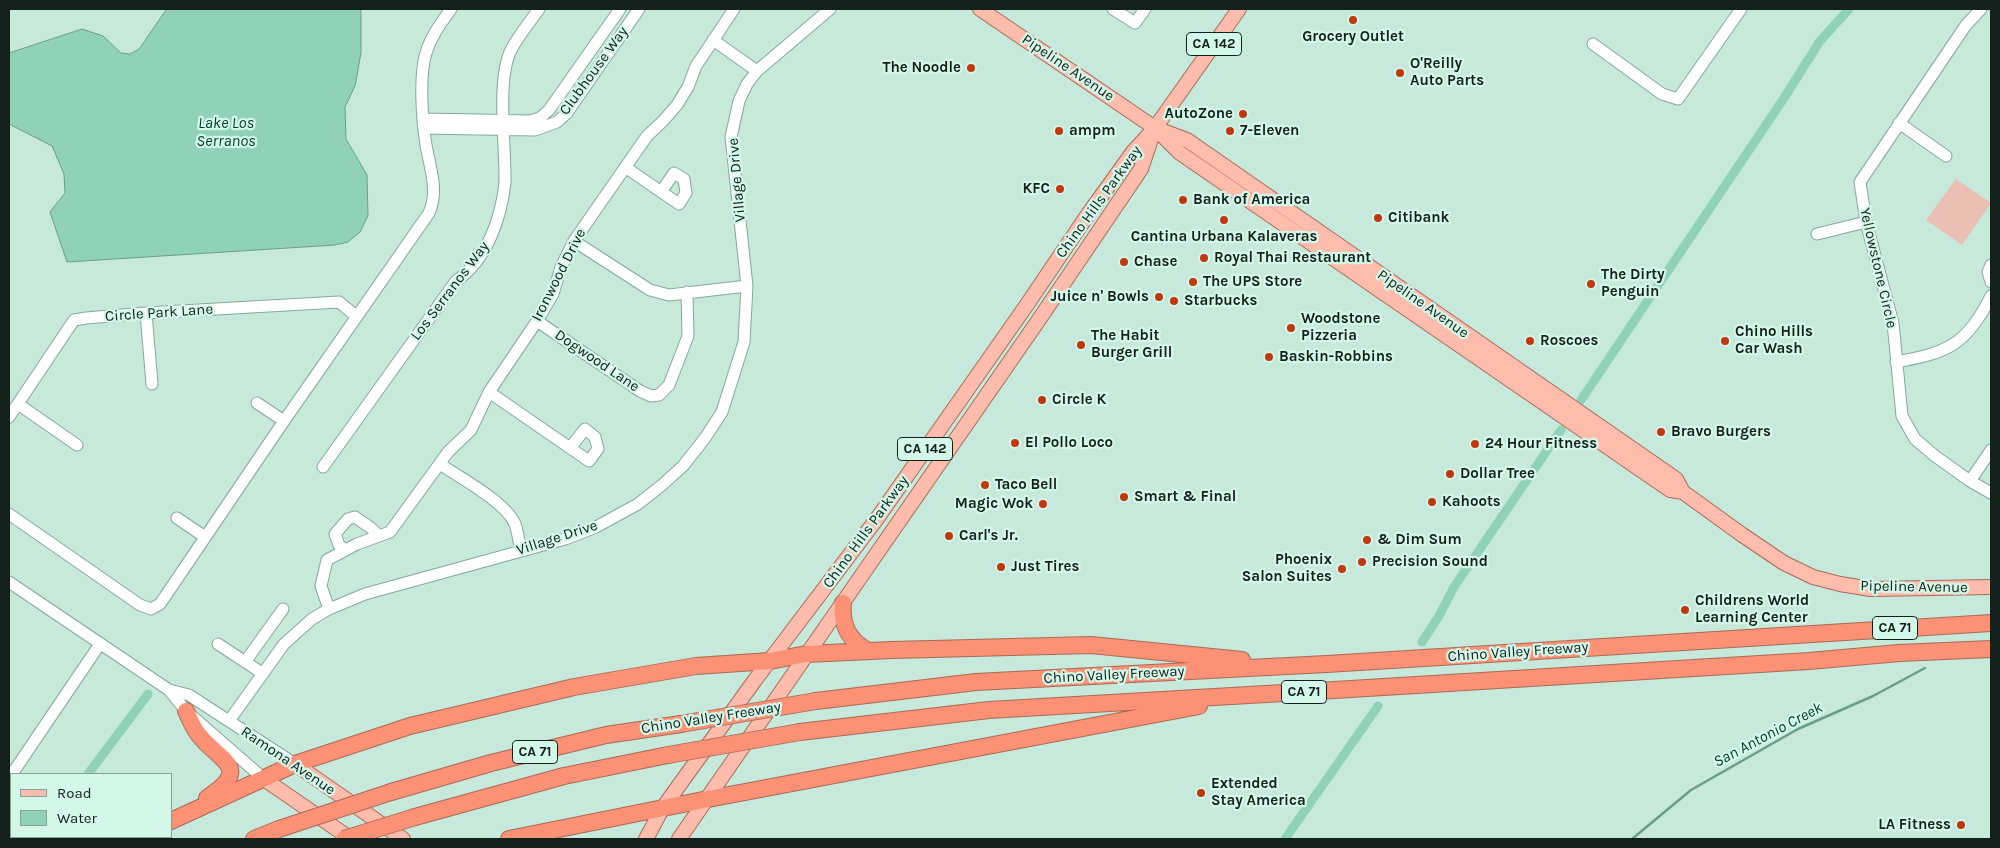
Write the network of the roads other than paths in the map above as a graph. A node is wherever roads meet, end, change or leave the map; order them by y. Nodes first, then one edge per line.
1 (451, 9) edge
2 (539, 9) edge
3 (620, 9) edge
4 (639, 9) edge
5 (734, 9) edge
6 (830, 9) edge
7 (980, 9) edge
8 (1113, 9) edge
9 (1145, 9) edge
10 (1239, 9) edge
11 (1741, 9) edge
12 (1981, 9) edge
13 (712, 40) junction
14 (1593, 44) dead end
15 (757, 71) junction
16 (424, 124) junction
17 (1899, 124) junction
18 (504, 125) junction
19 (1155, 128) junction
20 (1946, 156) dead end
21 (625, 167) junction
22 (661, 192) dead end
23 (1866, 222) junction
24 (1817, 234) dead end
25 (574, 241) junction
26 (1991, 265) edge
27 (1991, 282) edge
28 (747, 286) junction
29 (687, 292) junction
30 (1991, 296) edge
31 (146, 313) junction
32 (356, 316) junction
33 (537, 320) junction
34 (1896, 362) junction
35 (152, 384) dead end
36 (489, 392) junction
37 (257, 403) dead end
38 (18, 404) junction
39 (9, 417) edge
40 (284, 421) junction
41 (77, 445) dead end
42 (570, 448) dead end
43 (1991, 450) edge
44 (440, 464) junction
45 (323, 468) dead end
46 (1970, 481) junction
47 (1991, 493) edge
48 (9, 514) edge
49 (177, 518) dead end
50 (379, 536) junction
51 (205, 537) junction
52 (345, 550) junction
53 (521, 551) junction
54 (9, 582) edge
55 (1991, 587) edge
56 (843, 602) junction
57 (283, 609) dead end
58 (330, 609) junction
59 (1991, 623) edge
60 (100, 644) junction
61 (218, 644) dead end
62 (1991, 648) edge
63 (868, 651) junction
64 (806, 654) junction
65 (770, 661) junction
66 (245, 662) junction
67 (1297, 665) junction
68 (262, 673) junction
69 (170, 690) junction
70 (1261, 694) junction
71 (186, 711) junction
72 (229, 721) junction
73 (295, 764) junction
74 (13, 773) edge
75 (264, 779) junction
76 (708, 799) junction
77 (662, 810) junction
78 (174, 820) edge
79 (254, 839) edge
80 (344, 839) edge
81 (351, 839) edge
82 (403, 839) edge
83 (509, 839) edge
84 (646, 839) edge
85 (679, 839) edge

1 - 16 street
2 - 18 street, Los Serranos Way
3 - 18 street, Clubhouse Way
4 - 18 street, Clubhouse Way
5 - 13 street, Ironwood Drive
6 - 15 street, Village Drive
7 - 19 main road, Pipeline Avenue
8 - 9 street
10 - 19 main road, Chino Hills Parkway / CA 142
11 - 14 street
12 - 17 street, Yellowstone Circle
13 - 15 street
13 - 21 street, Ironwood Drive
15 - 28 street, Village Drive
16 - 18 street, Clubhouse Way
16 - 32 street
17 - 20 street
17 - 23 street, Yellowstone Circle
18 - 45 street, Los Serranos Way
19 - 55 main road, Pipeline Avenue
19 - 56 main road, Chino Hills Parkway / CA 142
19 - 65 main road, Chino Hills Parkway / CA 142
21 - 22 street
21 - 25 street, Ironwood Drive
23 - 24 street
23 - 34 street, Yellowstone Circle
25 - 29 street
25 - 33 street, Ironwood Drive
26 - 27 street
28 - 29 street
28 - 53 street, Village Drive
29 - 33 street, Dogwood Lane
30 - 34 street
31 - 32 street, Circle Park Lane
31 - 35 street
31 - 38 street, Circle Park Lane
32 - 40 street
33 - 36 street, Ironwood Drive
34 - 46 street, Yellowstone Circle
36 - 42 street
36 - 44 street, Ironwood Drive
37 - 40 street
38 - 39 street, Circle Park Lane
38 - 41 street
40 - 51 street
43 - 46 street
44 - 50 street, Ironwood Drive
44 - 53 street
46 - 47 street, Yellowstone Circle
48 - 51 street
49 - 51 street
50 - 52 street, Ironwood Drive
50 - 52 street
52 - 58 street, Ironwood Drive
53 - 58 street, Village Drive
54 - 60 street, Ramona Avenue
56 - 63 highway
56 - 64 main road, Chino Hills Parkway / CA 142
57 - 66 street
58 - 68 street, Village Drive
59 - 67 highway, Chino Valley Freeway / CA 71
60 - 69 street, Ramona Avenue
60 - 74 street
61 - 66 street
62 - 70 highway, Chino Valley Freeway / CA 71
63 - 64 highway
63 - 67 highway
64 - 65 highway
64 - 76 main road, Chino Hills Parkway / CA 142
65 - 73 highway
65 - 77 main road, Chino Hills Parkway / CA 142
66 - 68 street
67 - 79 highway, Chino Valley Freeway / CA 71, bridge
68 - 72 street, Village Drive
69 - 71 street, Ramona Avenue
69 - 72 street, Ramona Avenue
70 - 76 highway
70 - 80 highway, Chino Valley Freeway / CA 71, bridge
71 - 75 street, Ramona Avenue
71 - 78 highway
72 - 73 street, Ramona Avenue
73 - 75 highway
73 - 82 main road, Ramona Avenue
75 - 78 highway
75 - 81 main road, Ramona Avenue
76 - 77 highway
76 - 85 main road, Chino Hills Parkway
77 - 83 highway
77 - 84 main road, Chino Hills Parkway

